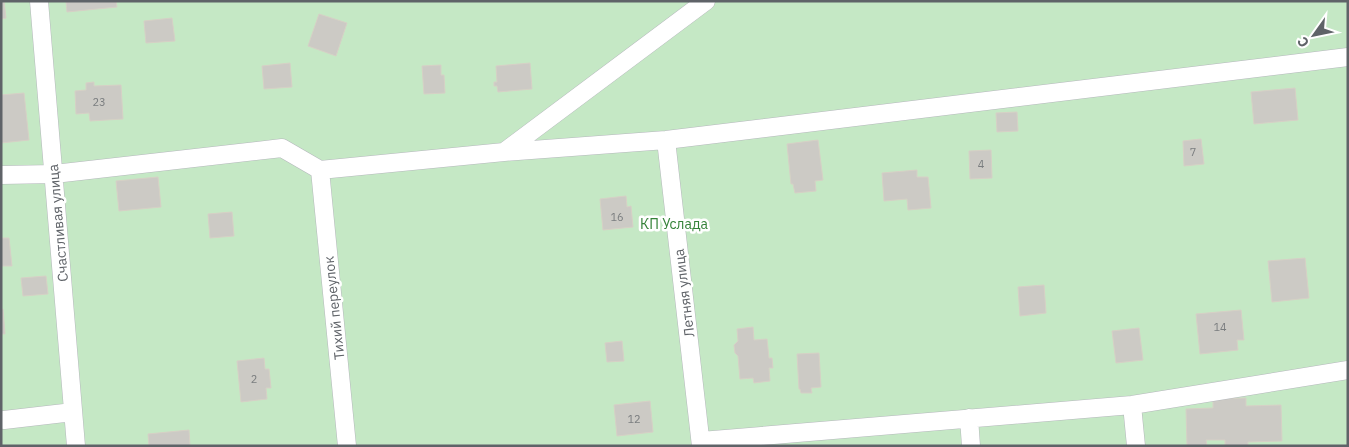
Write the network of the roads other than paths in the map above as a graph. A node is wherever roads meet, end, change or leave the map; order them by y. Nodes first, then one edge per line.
1 (39, 1) edge
2 (706, 1) edge
3 (1348, 58) edge
4 (666, 140) junction
5 (504, 152) junction
6 (320, 170) junction
7 (54, 174) junction
8 (1, 175) edge
9 (1348, 370) edge
10 (1132, 405) junction
11 (73, 412) junction
12 (969, 418) junction
13 (4, 420) dead end
14 (701, 443) edge
15 (76, 446) edge
16 (347, 446) edge
17 (971, 446) edge
18 (1136, 446) edge

1 - 7 street, Счастливая улица
2 - 5 street
3 - 4 street
4 - 5 street
4 - 14 street, Летняя улица
5 - 6 street
6 - 7 street
6 - 16 street, Тихий переулок
7 - 8 street
7 - 11 street, Счастливая улица
9 - 10 street
10 - 12 street
10 - 18 street
11 - 13 street
11 - 15 street, Счастливая улица
12 - 14 street
12 - 17 street

